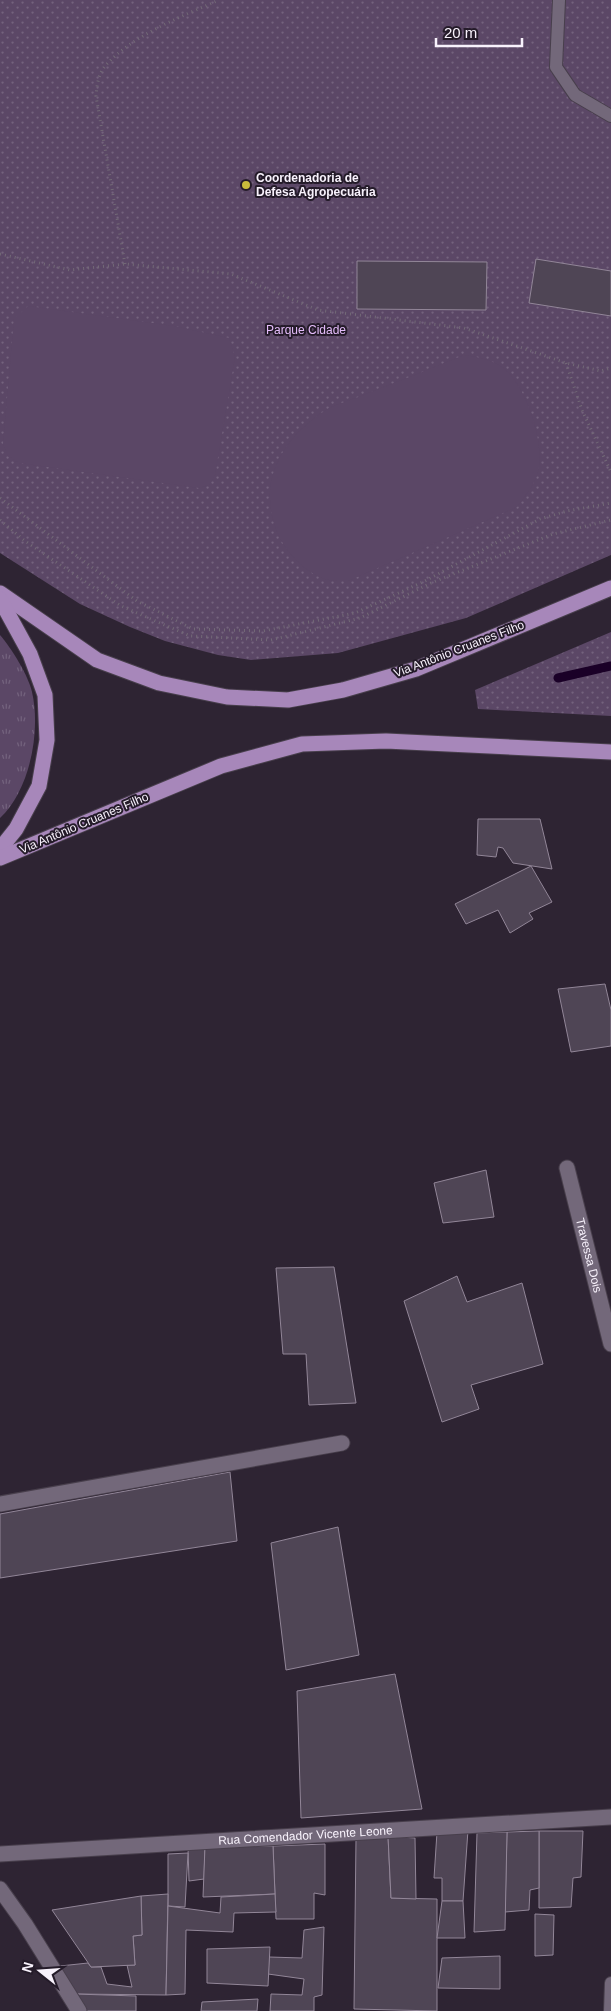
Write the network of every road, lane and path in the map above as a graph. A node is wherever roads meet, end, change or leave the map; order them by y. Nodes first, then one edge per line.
1 (219, 0) edge
2 (560, 0) edge
3 (611, 116) edge
4 (0, 254) edge
5 (125, 264) junction
6 (566, 363) junction
7 (611, 368) edge
8 (611, 472) edge
9 (0, 498) edge
10 (611, 503) edge
11 (0, 520) edge
12 (611, 520) edge
13 (611, 588) edge
14 (0, 594) edge
15 (0, 599) edge
16 (611, 752) edge
17 (0, 849) edge
18 (0, 858) edge
19 (567, 1168) dead end
20 (611, 1344) edge
21 (342, 1443) dead end
22 (0, 1504) edge
23 (611, 1817) edge
24 (0, 1854) edge
25 (0, 1889) edge
26 (611, 1983) edge
27 (79, 2011) edge
28 (610, 2011) edge

1 - 5 path
2 - 3 lane
4 - 5 path
5 - 6 path
6 - 7 path
6 - 8 path
9 - 10 path
11 - 12 path
13 - 14 main road, Via Antônio Cruanes Filho
15 - 17 main road
16 - 18 main road, Via Antônio Cruanes Filho
19 - 20 street, Travessa Dois
21 - 22 street
23 - 24 street, Rua Comendador Vicente Leone
25 - 27 street
26 - 28 lane

